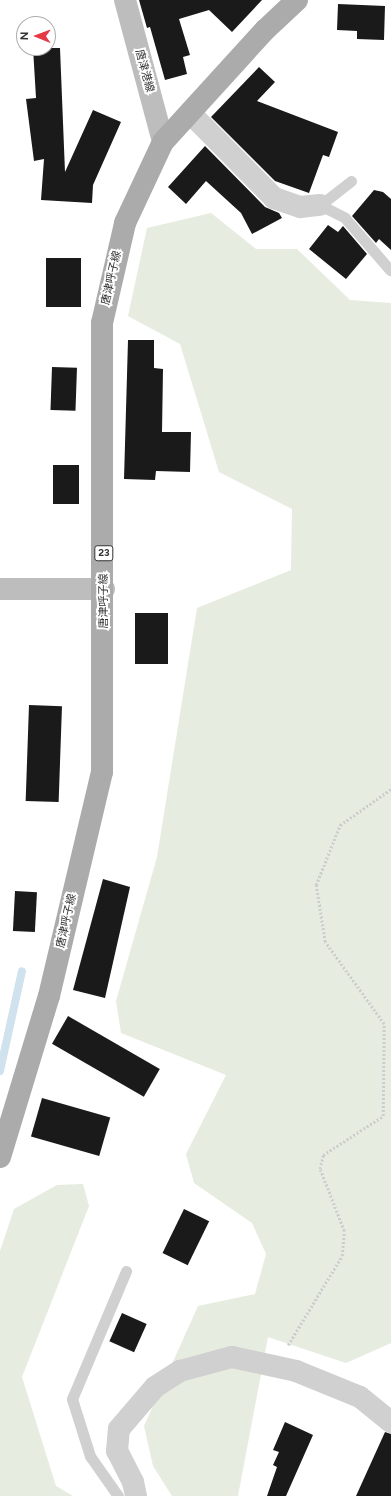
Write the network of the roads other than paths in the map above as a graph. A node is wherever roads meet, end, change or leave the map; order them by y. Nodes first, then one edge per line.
1 (125, 0) edge
2 (297, 0) edge
3 (190, 113) junction
4 (163, 142) junction
5 (351, 181) dead end
6 (320, 205) junction
7 (390, 270) dead end
8 (0, 589) edge
9 (104, 589) junction
10 (0, 1157) edge
11 (126, 1270) dead end
12 (391, 1422) edge
13 (118, 1496) edge
14 (136, 1496) edge

1 - 4 main road, 唐津港線
2 - 3 main road, 唐津呼子線 / 23
3 - 4 main road, 唐津呼子線 / 23
3 - 6 street
4 - 9 main road, 唐津呼子線 / 23
5 - 6 lane
6 - 7 lane
8 - 9 main road
9 - 10 main road, 唐津呼子線 / 23
11 - 13 lane
12 - 14 street

